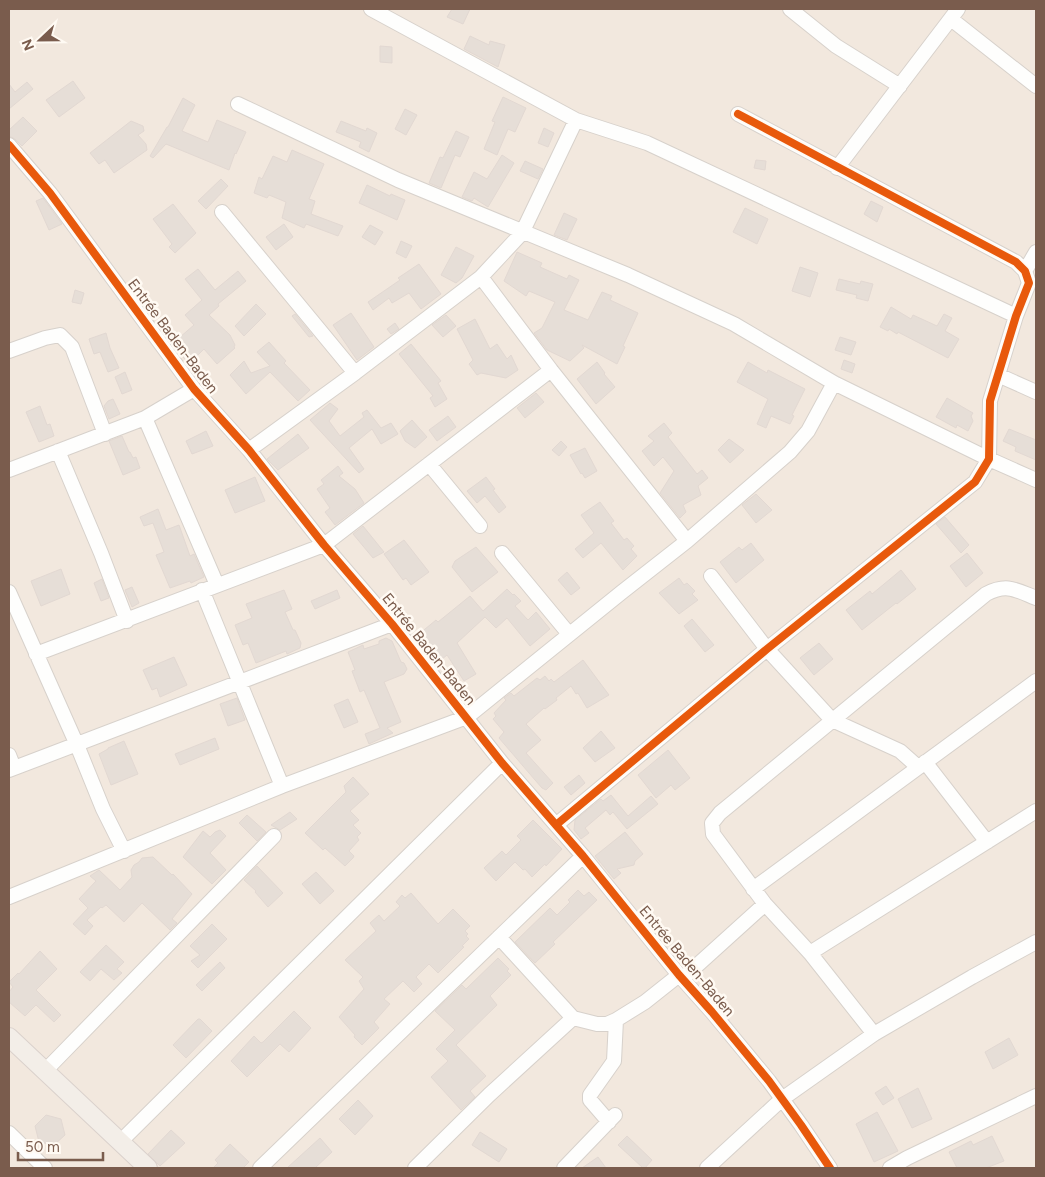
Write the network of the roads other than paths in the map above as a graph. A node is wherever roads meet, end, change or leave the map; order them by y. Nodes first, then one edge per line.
1 (371, 9) edge
2 (790, 9) edge
3 (954, 14) edge
4 (900, 86) junction
5 (1036, 86) edge
6 (238, 104) dead end
7 (738, 114) dead end
8 (576, 120) junction
9 (9, 145) edge
10 (837, 168) junction
11 (222, 212) dead end
12 (522, 233) junction
13 (1036, 252) edge
14 (481, 277) junction
15 (1030, 280) edge
16 (1016, 316) junction
17 (9, 350) edge
18 (551, 370) junction
19 (355, 373) junction
20 (998, 375) junction
21 (834, 384) junction
22 (194, 389) junction
23 (1036, 392) edge
24 (145, 418) junction
25 (105, 434) junction
26 (249, 450) junction
27 (58, 452) junction
28 (989, 459) junction
29 (429, 464) junction
30 (9, 470) edge
31 (1036, 480) edge
32 (480, 526) dead end
33 (688, 541) junction
34 (324, 545) junction
35 (502, 553) dead end
36 (711, 576) dead end
37 (217, 585) junction
38 (202, 590) junction
39 (9, 592) edge
40 (1036, 598) edge
41 (127, 621) junction
42 (392, 624) junction
43 (569, 634) junction
44 (768, 649) junction
45 (36, 654) junction
46 (1036, 681) edge
47 (239, 682) junction
48 (467, 717) junction
49 (832, 720) junction
50 (77, 745) junction
51 (9, 755) edge
52 (502, 763) junction
53 (922, 765) junction
54 (11, 769) edge
55 (282, 786) junction
56 (1036, 812) edge
57 (556, 825) junction
58 (274, 836) dead end
59 (987, 842) junction
60 (124, 851) junction
61 (583, 856) junction
62 (753, 889) junction
63 (9, 897) edge
64 (764, 904) junction
65 (499, 937) junction
66 (1036, 942) edge
67 (810, 953) junction
68 (681, 977) junction
69 (573, 1018) junction
70 (616, 1020) junction
71 (874, 1034) junction
72 (9, 1037) edge
73 (44, 1072) junction
74 (1036, 1096) edge
75 (782, 1098) junction
76 (9, 1133) edge
77 (120, 1142) junction
78 (45, 1168) edge
79 (148, 1168) edge
80 (260, 1168) edge
81 (416, 1168) edge
82 (564, 1168) edge
83 (707, 1168) edge
84 (830, 1168) edge
85 (890, 1168) edge

1 - 8 street
2 - 4 street
3 - 4 street
3 - 5 street
4 - 10 street
6 - 12 street
7 - 10 street
8 - 12 street
8 - 16 street
9 - 22 street, Entrée Baden-Baden
10 - 15 street
11 - 19 street
12 - 14 street
12 - 21 street
13 - 15 street
14 - 18 street
14 - 19 street
15 - 16 street
16 - 20 street
17 - 25 street
18 - 29 street
18 - 33 street
19 - 26 street
20 - 23 street
20 - 28 street
21 - 28 street
21 - 33 street
22 - 24 street
22 - 26 street, Entrée Baden-Baden
24 - 25 street
24 - 37 street
25 - 27 street
26 - 34 street, Entrée Baden-Baden
27 - 30 street
27 - 41 street
28 - 31 street
28 - 44 street
29 - 32 street
29 - 34 street
33 - 43 street
34 - 37 street
34 - 42 street, Entrée Baden-Baden
35 - 43 street
36 - 44 street
37 - 38 street
38 - 41 street
38 - 47 street
39 - 45 street
40 - 49 street
41 - 45 street
42 - 47 street
42 - 48 street, Entrée Baden-Baden
43 - 48 street
44 - 49 street
44 - 57 street
45 - 50 street
46 - 53 street
47 - 50 street
47 - 55 street
48 - 52 street, Entrée Baden-Baden
48 - 55 street
49 - 53 street
49 - 62 street
50 - 54 street
50 - 60 street
51 - 54 street
52 - 57 street, Entrée Baden-Baden
52 - 77 street
53 - 59 street
53 - 62 street
55 - 60 street
56 - 59 street
57 - 61 street, Entrée Baden-Baden
58 - 73 street
59 - 67 street
60 - 63 street
61 - 65 street
61 - 68 street, Entrée Baden-Baden
62 - 64 street
64 - 67 street
64 - 68 street
65 - 69 street
65 - 80 street
66 - 71 street
67 - 71 street
68 - 70 street
68 - 75 street, Entrée Baden-Baden
69 - 70 street
69 - 81 street
70 - 82 street
71 - 75 street
72 - 73 main road
73 - 77 main road
74 - 85 street
75 - 83 street
75 - 84 street, Entrée Baden-Baden
76 - 78 street
77 - 79 main road

